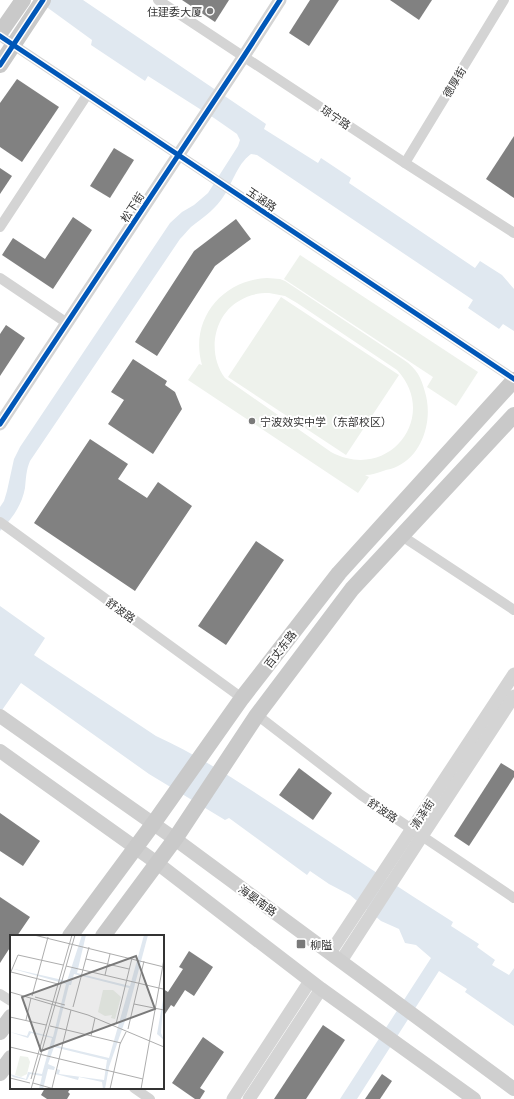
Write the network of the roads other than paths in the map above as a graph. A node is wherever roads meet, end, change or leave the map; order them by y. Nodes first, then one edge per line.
1 (23, 0) edge
2 (43, 0) edge
3 (158, 0) edge
4 (280, 0) edge
5 (504, 0) edge
6 (4, 38) edge
7 (244, 56) junction
8 (0, 65) edge
9 (87, 96) junction
10 (178, 155) junction
11 (405, 163) junction
12 (0, 226) edge
13 (514, 233) edge
14 (0, 278) edge
15 (67, 323) junction
16 (514, 379) edge
17 (514, 415) edge
18 (0, 424) edge
19 (0, 522) edge
20 (402, 536) junction
21 (514, 610) edge
22 (514, 674) edge
23 (514, 696) edge
24 (242, 698) junction
25 (257, 715) junction
26 (1, 717) edge
27 (0, 751) edge
28 (153, 824) junction
29 (417, 832) junction
30 (175, 839) junction
31 (135, 847) junction
32 (158, 863) junction
33 (514, 898) edge
34 (71, 935) edge
35 (104, 935) edge
36 (335, 957) junction
37 (310, 981) junction
38 (321, 989) junction
39 (0, 994) edge
40 (10, 1000) edge
41 (10, 1019) edge
42 (0, 1032) edge
43 (10, 1059) edge
44 (0, 1073) edge
45 (514, 1088) edge
46 (135, 1089) edge
47 (150, 1099) edge
48 (233, 1099) edge
49 (249, 1099) edge
50 (474, 1099) edge

1 - 6 main road
2 - 6 main road
3 - 7 street, 琼宁路
4 - 7 street, 松下街
5 - 11 street, 德厚街
6 - 8 main road
6 - 9 street, 玉涵路
7 - 10 street, 松下街
7 - 11 street, 琼宁路
9 - 10 street, 玉涵路
9 - 12 street
10 - 15 street, 松下街
10 - 16 street, 玉涵路
11 - 13 street, 琼宁路
14 - 15 street
15 - 18 street, 松下街
16 - 24 main road, 百丈东路
17 - 20 main road, 百丈东路
19 - 24 street, 舒波路
20 - 21 street
20 - 25 main road, 百丈东路
22 - 29 street, 清泽街
23 - 29 street, 清泽街
24 - 28 main road, 百丈东路
25 - 29 street, 舒波路
25 - 30 main road, 百丈东路
26 - 28 main road, 海晏南路
27 - 31 main road
28 - 30 main road, 海晏南路
28 - 31 main road, 百丈东路
29 - 33 street, 舒波路
29 - 36 street, 清泽街
30 - 32 main road, 百丈东路
30 - 36 main road, 海晏南路
31 - 32 main road
31 - 34 main road, 百丈东路
32 - 35 main road, 百丈东路
32 - 37 main road
36 - 45 main road, 海晏南路
37 - 38 main road
37 - 48 street
38 - 49 street
38 - 50 main road
39 - 40 street
41 - 42 main road
43 - 44 main road
46 - 47 street

